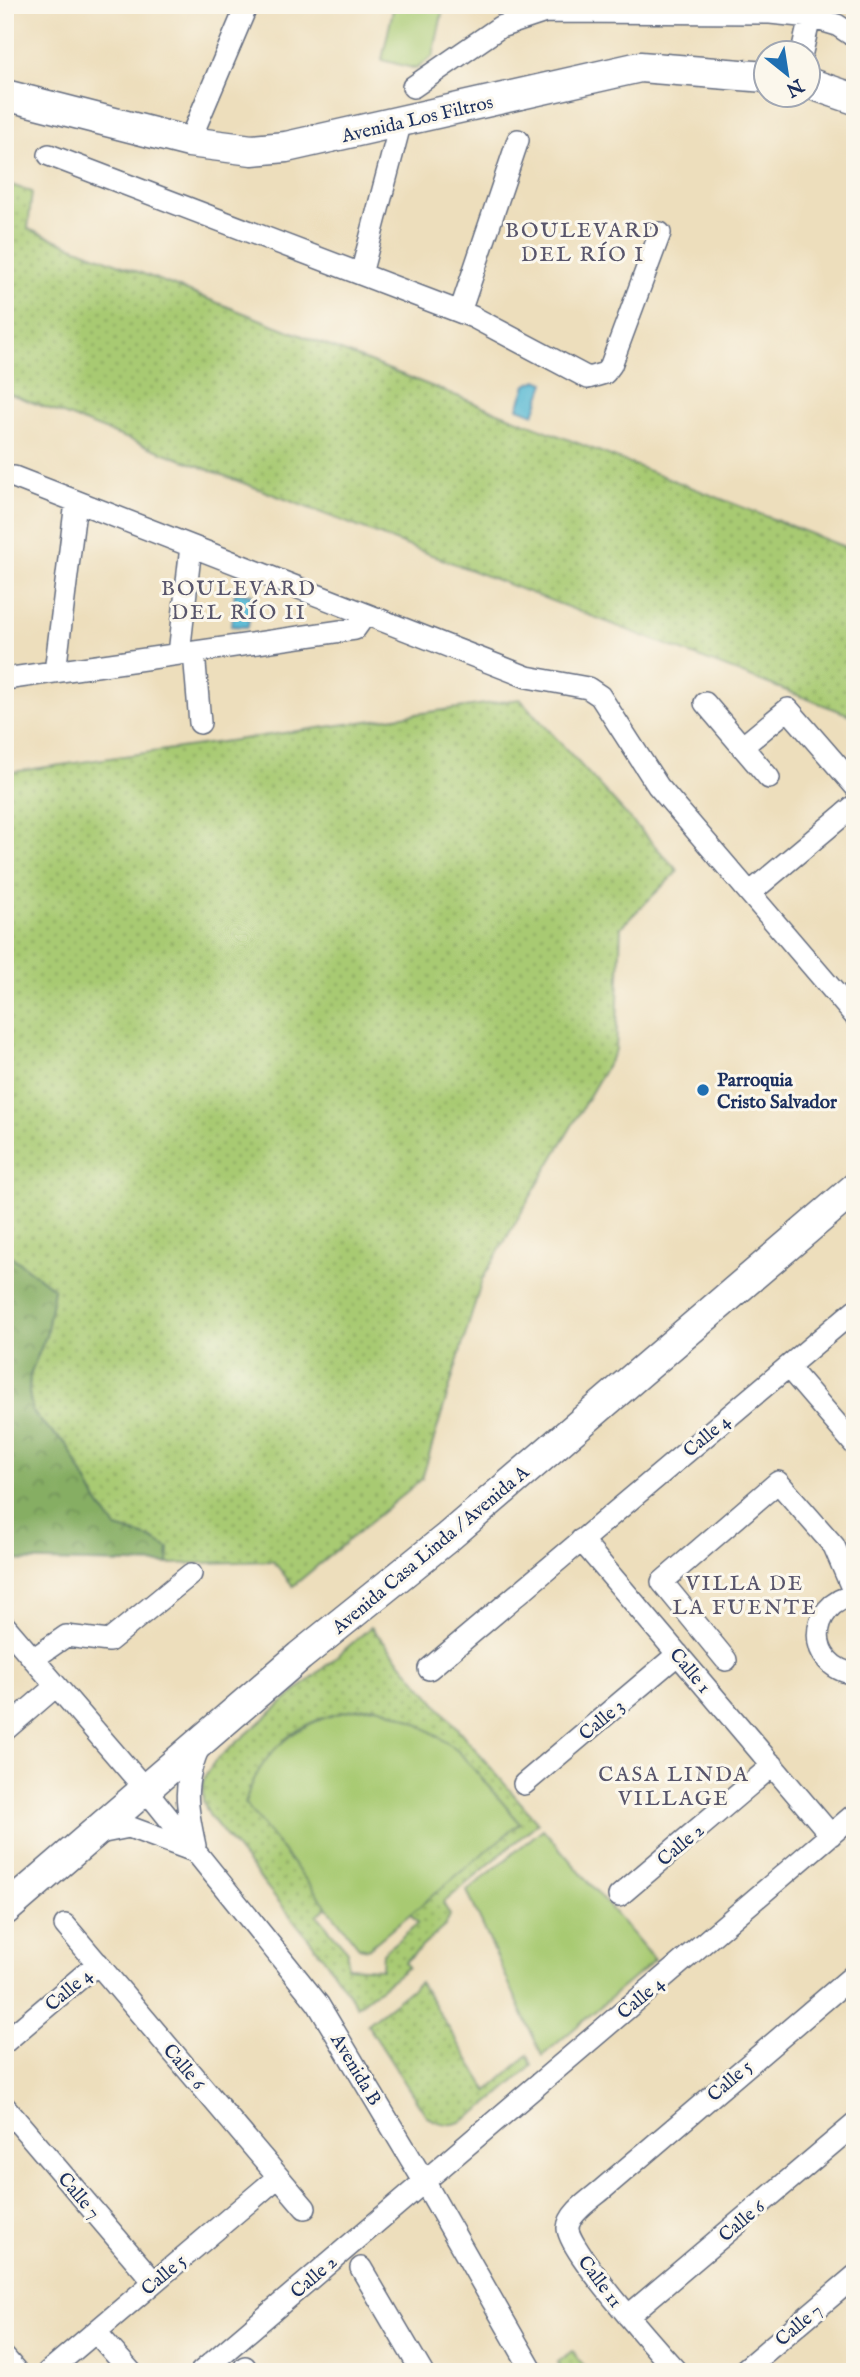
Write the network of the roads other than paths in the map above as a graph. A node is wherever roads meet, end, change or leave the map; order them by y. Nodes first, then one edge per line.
1 (247, 5) edge
2 (810, 17) junction
3 (855, 37) edge
4 (805, 38) edge
5 (752, 75) edge
6 (5, 83) edge
7 (413, 87) dead end
8 (822, 88) edge
9 (5, 95) edge
10 (855, 99) edge
11 (5, 108) edge
12 (70, 112) junction
13 (401, 121) junction
14 (518, 140) dead end
15 (189, 142) junction
16 (49, 155) dead end
17 (660, 233) dead end
18 (361, 274) junction
19 (460, 312) junction
20 (14, 477) dead end
21 (76, 502) junction
22 (191, 546) junction
23 (365, 615) junction
24 (187, 653) junction
25 (55, 672) junction
26 (5, 679) edge
27 (705, 704) dead end
28 (200, 723) dead end
29 (741, 747) junction
30 (769, 778) dead end
31 (855, 786) edge
32 (855, 805) edge
33 (750, 893) junction
34 (855, 1016) edge
35 (855, 1188) edge
36 (855, 1310) edge
37 (788, 1367) junction
38 (855, 1445) edge
39 (581, 1540) junction
40 (191, 1574) dead end
41 (5, 1626) edge
42 (678, 1654) junction
43 (33, 1659) junction
44 (726, 1660) dead end
45 (429, 1669) dead end
46 (855, 1674) edge
47 (56, 1686) junction
48 (5, 1730) edge
49 (202, 1742) junction
50 (773, 1765) junction
51 (524, 1784) dead end
52 (146, 1790) junction
53 (855, 1814) edge
54 (94, 1835) junction
55 (831, 1835) junction
56 (196, 1852) junction
57 (619, 1896) dead end
58 (5, 1910) edge
59 (65, 1924) dead end
60 (98, 1964) junction
61 (855, 1974) edge
62 (5, 2042) edge
63 (5, 2107) edge
64 (855, 2124) edge
65 (278, 2176) junction
66 (424, 2181) junction
67 (604, 2188) joint
68 (305, 2208) dead end
69 (361, 2268) dead end
70 (855, 2276) edge
71 (154, 2282) junction
72 (628, 2316) junction
73 (96, 2332) junction
74 (5, 2358) edge
75 (17, 2372) edge
76 (48, 2372) edge
77 (131, 2372) edge
78 (201, 2372) edge
79 (422, 2372) edge
80 (533, 2372) edge
81 (677, 2372) edge
82 (742, 2372) edge

1 - 15 street
2 - 3 street
2 - 4 street
2 - 7 street
5 - 13 street, Avenida Los Filtros
6 - 12 street
8 - 10 street
9 - 12 street, Avenida Los Filtros
11 - 12 street, Avenida Los Filtros
12 - 15 street, Avenida Los Filtros
13 - 15 street, Avenida Los Filtros
13 - 18 street
14 - 19 street
16 - 18 street
17 - 19 street
18 - 19 street
20 - 21 street
21 - 22 street
21 - 25 street
22 - 23 street
22 - 24 street
23 - 24 street
23 - 33 street
24 - 25 street
24 - 28 street
25 - 26 street
27 - 29 street
29 - 30 street
29 - 31 street
32 - 33 street
33 - 34 street
35 - 49 street, Avenida Casa Linda / Avenida A
36 - 37 street, Calle 4
37 - 38 street
37 - 39 street, Calle 4
39 - 42 street, Calle 1
39 - 45 street, Calle 4
40 - 43 street
41 - 43 street, Avenida B
42 - 50 street, Calle 1
42 - 51 street, Calle 3
43 - 47 street, Avenida B
44 - 46 street
47 - 48 street
47 - 52 street, Avenida B
49 - 52 street, Avenida Casa Linda / Avenida A
49 - 56 street
50 - 55 street, Calle 1
50 - 57 street, Calle 2
52 - 54 street, Avenida Casa Linda / Avenida A
52 - 56 street, Avenida B
53 - 55 street, Calle 4
54 - 56 street
54 - 58 street, Avenida Casa Linda / Avenida A
55 - 66 street, Calle 4
56 - 66 street, Avenida B
59 - 60 street, Calle 6
60 - 62 street, Calle 4
60 - 65 street, Calle 6
61 - 67 street, Calle 5
63 - 71 street, Calle 7
64 - 72 street, Calle 6
65 - 68 street, Calle 6
65 - 71 street, Calle 5
66 - 78 street, Calle 2
66 - 80 street, Avenida B
67 - 72 street, Calle 11
69 - 79 street
70 - 82 street, Calle 7
71 - 73 street, Calle 5
72 - 81 street, Calle 11
73 - 76 street, Calle 5
73 - 77 street
74 - 75 street

